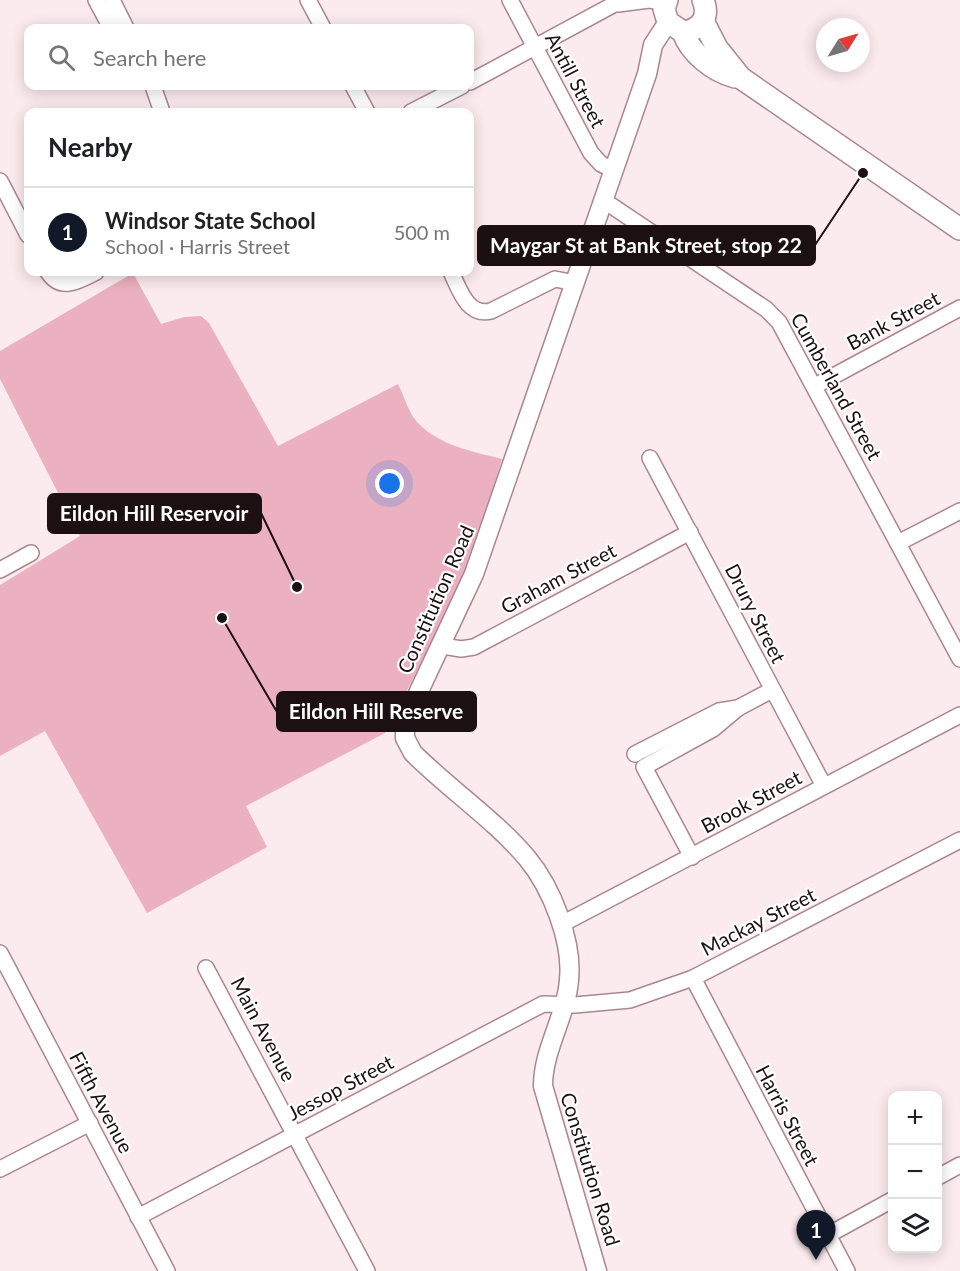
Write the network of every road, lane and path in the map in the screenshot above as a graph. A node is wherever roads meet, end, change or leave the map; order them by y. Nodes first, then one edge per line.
1 (96, 0) edge
2 (112, 0) edge
3 (308, 0) edge
4 (510, 0) edge
5 (620, 2) edge
6 (705, 6) edge
7 (672, 17) edge
8 (109, 24) edge
9 (124, 24) edge
10 (321, 24) edge
11 (535, 47) junction
12 (741, 78) junction
13 (474, 80) edge
14 (145, 90) edge
15 (154, 90) edge
16 (355, 90) edge
17 (454, 90) edge
18 (159, 107) edge
19 (365, 108) edge
20 (419, 108) edge
21 (614, 170) junction
22 (0, 181) edge
23 (603, 200) junction
24 (24, 227) edge
25 (960, 229) edge
26 (52, 276) edge
27 (87, 276) edge
28 (453, 276) edge
29 (574, 284) junction
30 (960, 308) edge
31 (815, 386) junction
32 (650, 458) dead end
33 (960, 511) edge
34 (690, 532) junction
35 (898, 543) junction
36 (0, 551) edge
37 (31, 553) dead end
38 (4, 567) edge
39 (443, 646) junction
40 (960, 659) edge
41 (772, 690) junction
42 (960, 715) edge
43 (824, 786) junction
44 (960, 840) edge
45 (692, 857) junction
46 (562, 924) junction
47 (0, 953) edge
48 (206, 968) dead end
49 (693, 978) junction
50 (564, 1004) junction
51 (90, 1123) junction
52 (296, 1134) junction
53 (960, 1165) edge
54 (0, 1169) edge
55 (942, 1175) edge
56 (888, 1202) edge
57 (138, 1217) junction
58 (828, 1235) junction
59 (167, 1271) edge
60 (367, 1271) edge
61 (597, 1271) edge
62 (847, 1271) edge

1 - 8 street
2 - 9 street
3 - 10 street
4 - 11 street, Antill Street
5 - 7 street
5 - 11 street
6 - 7 main road
6 - 12 main road
7 - 12 main road
7 - 21 street, Constitution Road
11 - 13 street
11 - 21 street, Antill Street
12 - 25 main road
14 - 18 street
15 - 18 street
16 - 19 street
17 - 20 street
21 - 23 street, Constitution Road
22 - 24 street
23 - 29 street, Constitution Road
23 - 31 street, Cumberland Street
26 - 27 street
28 - 29 street
29 - 39 street, Constitution Road
30 - 31 street, Bank Street
31 - 35 street, Cumberland Street
32 - 34 street, Drury Street
33 - 35 street
34 - 39 street, Graham Street
34 - 41 street, Drury Street
35 - 40 street, Cumberland Street
36 - 38 street
37 - 38 street
39 - 46 street, Constitution Road
41 - 43 street, Drury Street
41 - 45 street
42 - 43 street, Brook Street
43 - 45 street, Brook Street
44 - 49 street, Mackay Street
45 - 46 street, Brook Street
46 - 50 street, Constitution Road
47 - 51 street, Fifth Avenue
48 - 52 street, Main Avenue
49 - 50 street, Mackay Street
49 - 58 street, Harris Street
50 - 52 street, Jessop Street
50 - 61 street, Constitution Road
51 - 54 street
51 - 57 street, Fifth Avenue
52 - 57 street, Jessop Street
52 - 60 street, Main Avenue
53 - 55 street
56 - 58 street
57 - 59 street, Fifth Avenue
58 - 62 street, Harris Street

